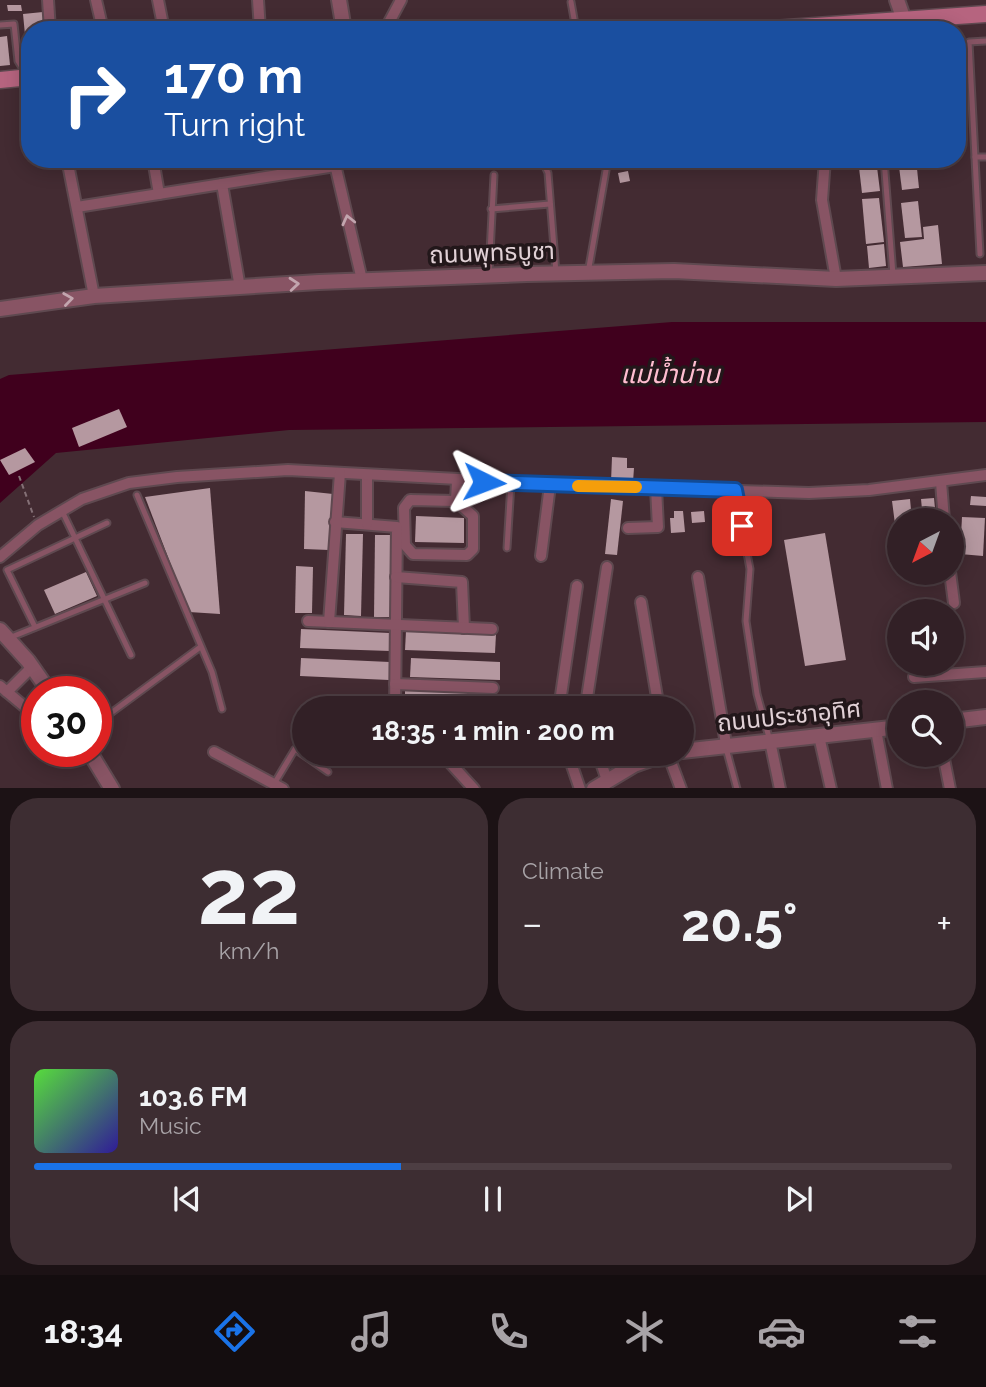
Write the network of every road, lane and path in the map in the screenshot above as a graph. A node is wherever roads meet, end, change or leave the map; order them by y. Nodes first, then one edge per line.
1 (48, 0) edge
2 (96, 0) edge
3 (158, 0) edge
4 (258, 0) edge
5 (339, 0) edge
6 (401, 0) edge
7 (897, 0) edge
8 (571, 2) dead end
9 (986, 14) edge
10 (904, 20) junction
11 (49, 21) edge
12 (101, 21) edge
13 (162, 21) edge
14 (259, 21) edge
15 (342, 21) edge
16 (390, 21) edge
17 (574, 21) edge
18 (899, 21) edge
19 (0, 25) edge
20 (986, 41) edge
21 (21, 65) edge
22 (21, 78) edge
23 (0, 80) edge
24 (986, 157) edge
25 (975, 158) junction
26 (69, 168) edge
27 (155, 168) edge
28 (304, 168) edge
29 (336, 168) edge
30 (546, 168) edge
31 (606, 168) edge
32 (824, 168) edge
33 (885, 168) edge
34 (494, 175) dead end
35 (222, 184) junction
36 (159, 194) junction
37 (550, 204) junction
38 (77, 207) junction
39 (491, 209) junction
40 (554, 254) junction
41 (980, 254) dead end
42 (490, 255) junction
43 (588, 272) junction
44 (556, 273) junction
45 (986, 273) edge
46 (489, 276) junction
47 (894, 278) junction
48 (836, 279) junction
49 (362, 280) junction
50 (240, 288) junction
51 (94, 296) junction
52 (0, 309) edge
53 (340, 473) junction
54 (19, 475) dead end
55 (368, 475) junction
56 (986, 475) edge
57 (457, 481) junction
58 (941, 481) junction
59 (511, 483) junction
60 (550, 485) junction
61 (656, 488) junction
62 (735, 490) junction
63 (137, 495) dead end
64 (456, 501) junction
65 (943, 508) edge
66 (61, 510) junction
67 (335, 522) junction
68 (107, 523) dead end
69 (367, 524) junction
70 (38, 525) junction
71 (628, 528) dead end
72 (75, 538) junction
73 (507, 548) dead end
74 (541, 556) dead end
75 (0, 557) edge
76 (607, 567) dead end
77 (396, 577) junction
78 (698, 577) dead end
79 (145, 583) dead end
80 (577, 586) dead end
81 (104, 599) junction
82 (641, 603) dead end
83 (308, 621) dead end
84 (329, 622) junction
85 (395, 625) junction
86 (35, 627) junction
87 (464, 628) junction
88 (492, 629) dead end
89 (4, 634) edge
90 (199, 648) junction
91 (131, 655) dead end
92 (32, 667) junction
93 (986, 672) edge
94 (38, 676) edge
95 (914, 677) dead end
96 (395, 684) junction
97 (494, 688) dead end
98 (3, 689) edge
99 (395, 696) edge
100 (561, 696) edge
101 (587, 696) edge
102 (658, 696) edge
103 (21, 704) edge
104 (222, 709) dead end
105 (112, 712) edge
106 (986, 717) edge
107 (964, 720) edge
108 (887, 729) edge
109 (876, 730) junction
110 (819, 736) junction
111 (770, 741) junction
112 (726, 744) junction
113 (694, 749) edge
114 (214, 752) dead end
115 (453, 766) edge
116 (572, 766) edge
117 (599, 766) edge
118 (632, 766) edge
119 (672, 766) edge
120 (99, 767) edge
121 (946, 767) edge
122 (328, 772) dead end
123 (600, 784) edge
124 (278, 786) edge
125 (112, 788) edge
126 (473, 788) edge
127 (580, 788) edge
128 (681, 788) edge
129 (737, 788) edge
130 (780, 788) edge
131 (831, 788) edge
132 (887, 788) edge
133 (950, 788) edge

1 - 11 street
2 - 12 street
3 - 13 street
4 - 14 street
5 - 15 street
6 - 16 street
7 - 10 street
8 - 17 lane
9 - 10 main road
10 - 18 main road
19 - 21 lane
20 - 25 lane
22 - 23 main road
24 - 25 lane
25 - 41 lane
26 - 38 street
27 - 36 street
28 - 35 street
49 -> 29 street
30 - 37 lane
31 - 43 lane
32 - 48 street
33 - 47 lane
34 - 39 lane
35 - 36 street
35 - 50 street
36 - 38 street
37 - 39 lane
37 - 40 lane
38 - 51 street
39 - 42 lane
40 - 42 lane
40 - 44 lane
42 - 46 lane
43 - 44 street, ถนนพุทธบูชา
43 - 48 street, ถนนพุทธบูชา
44 - 46 street, ถนนพุทธบูชา
45 - 47 street, ถนนพุทธบูชา
46 - 49 street, ถนนพุทธบูชา
47 - 48 street, ถนนพุทธบูชา
50 -> 49 street, ถนนพุทธบูชา
50 - 51 street, ถนนพุทธบูชา
52 -> 51 street, ถนนพุทธบูชา
53 - 55 street
53 - 66 street
53 - 67 street
54 - 70 path
55 - 57 street
55 - 69 street
56 - 58 street
57 - 59 street
57 - 64 street
58 - 62 street
58 - 65 street
59 - 60 street
59 - 73 lane
60 - 61 street
60 - 74 street
61 - 62 street
61 - 71 street
62 - 111 lane
63 - 90 lane
64 - 64 street
66 - 70 street
66 - 72 lane
67 - 69 street
67 - 84 street
68 - 72 lane
69 - 77 street
70 - 75 street
72 - 81 lane
72 - 86 lane
76 - 101 street
77 - 85 street
77 - 87 street
78 - 112 street
79 - 81 lane
80 - 100 street
81 - 86 lane
81 - 91 lane
82 - 102 street
83 - 84 street
84 - 85 street
85 - 87 street
85 - 96 street
86 - 89 lane
87 - 88 street
89 - 92 street
90 - 104 lane
90 - 105 lane
92 - 94 street
92 - 98 street
93 - 95 street
96 - 97 street
96 - 99 street
98 - 103 street
106 - 107 street
108 - 109 street, ถนนประชาอุทิศ
109 - 110 street, ถนนประชาอุทิศ
109 - 132 street
110 - 111 street, ถนนประชาอุทิศ
110 - 131 street
111 - 112 street, ถนนประชาอุทิศ
111 - 130 street
112 - 113 street, ถนนประชาอุทิศ
112 - 129 lane
114 - 124 street
115 - 126 street
116 - 127 street
117 - 123 street
118 - 123 street
119 - 128 street
120 - 125 street
121 - 133 street
122 - 124 lane

